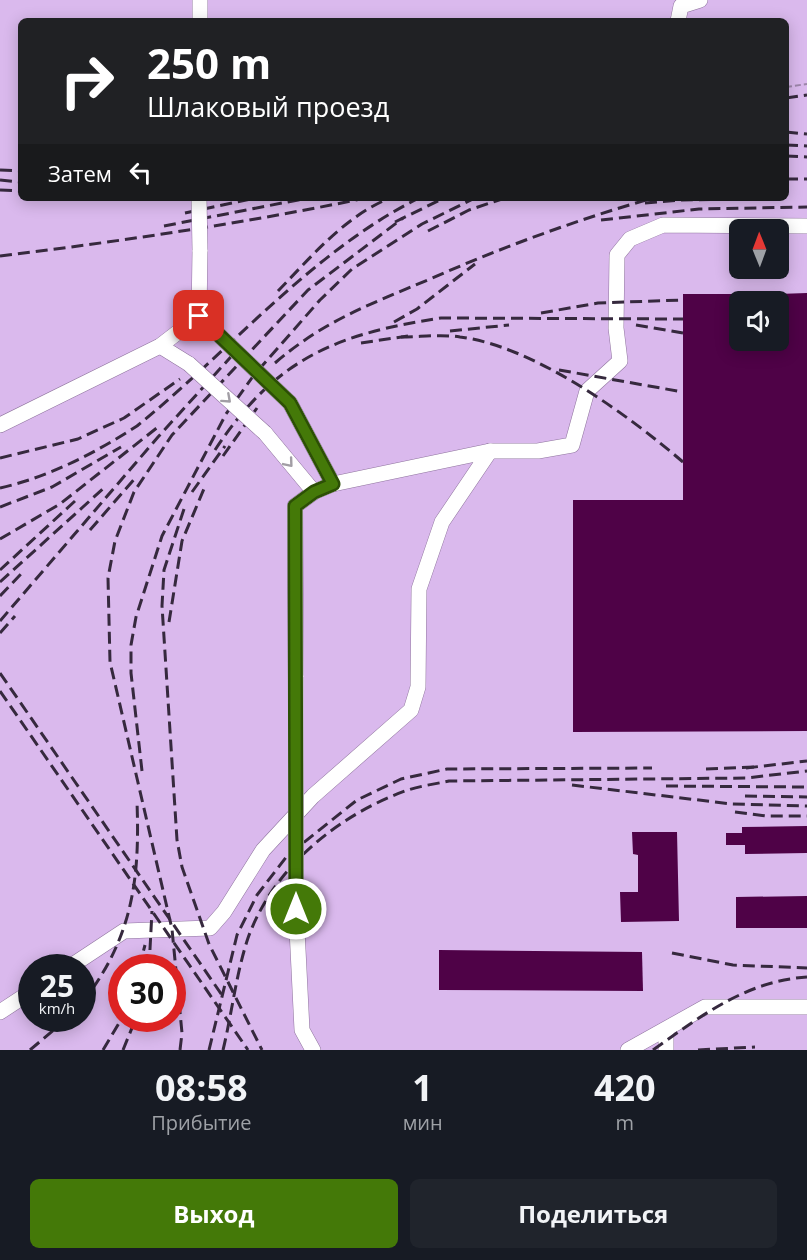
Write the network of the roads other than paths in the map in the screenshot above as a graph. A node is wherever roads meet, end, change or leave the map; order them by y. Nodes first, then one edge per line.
1 (200, 0) edge
2 (700, 0) edge
3 (200, 18) edge
4 (679, 18) edge
5 (199, 201) edge
6 (807, 226) edge
7 (199, 316) junction
8 (160, 346) junction
9 (0, 425) edge
10 (490, 451) junction
11 (333, 484) junction
12 (314, 492) junction
13 (89, 954) edge
14 (18, 1000) edge
15 (807, 1007) edge
16 (0, 1012) edge
17 (666, 1030) junction
18 (313, 1050) edge
19 (628, 1050) edge
20 (666, 1050) edge

1 - 3 street
2 - 4 street
5 - 7 street, bridge
6 - 10 street
7 - 8 street
7 - 11 street, bridge
8 - 9 street
8 -> 12 street, bridge
10 - 11 street
10 - 13 street
11 - 12 street
12 - 18 street, bridge
14 - 16 street
15 - 17 street
17 - 19 street
17 - 20 street

